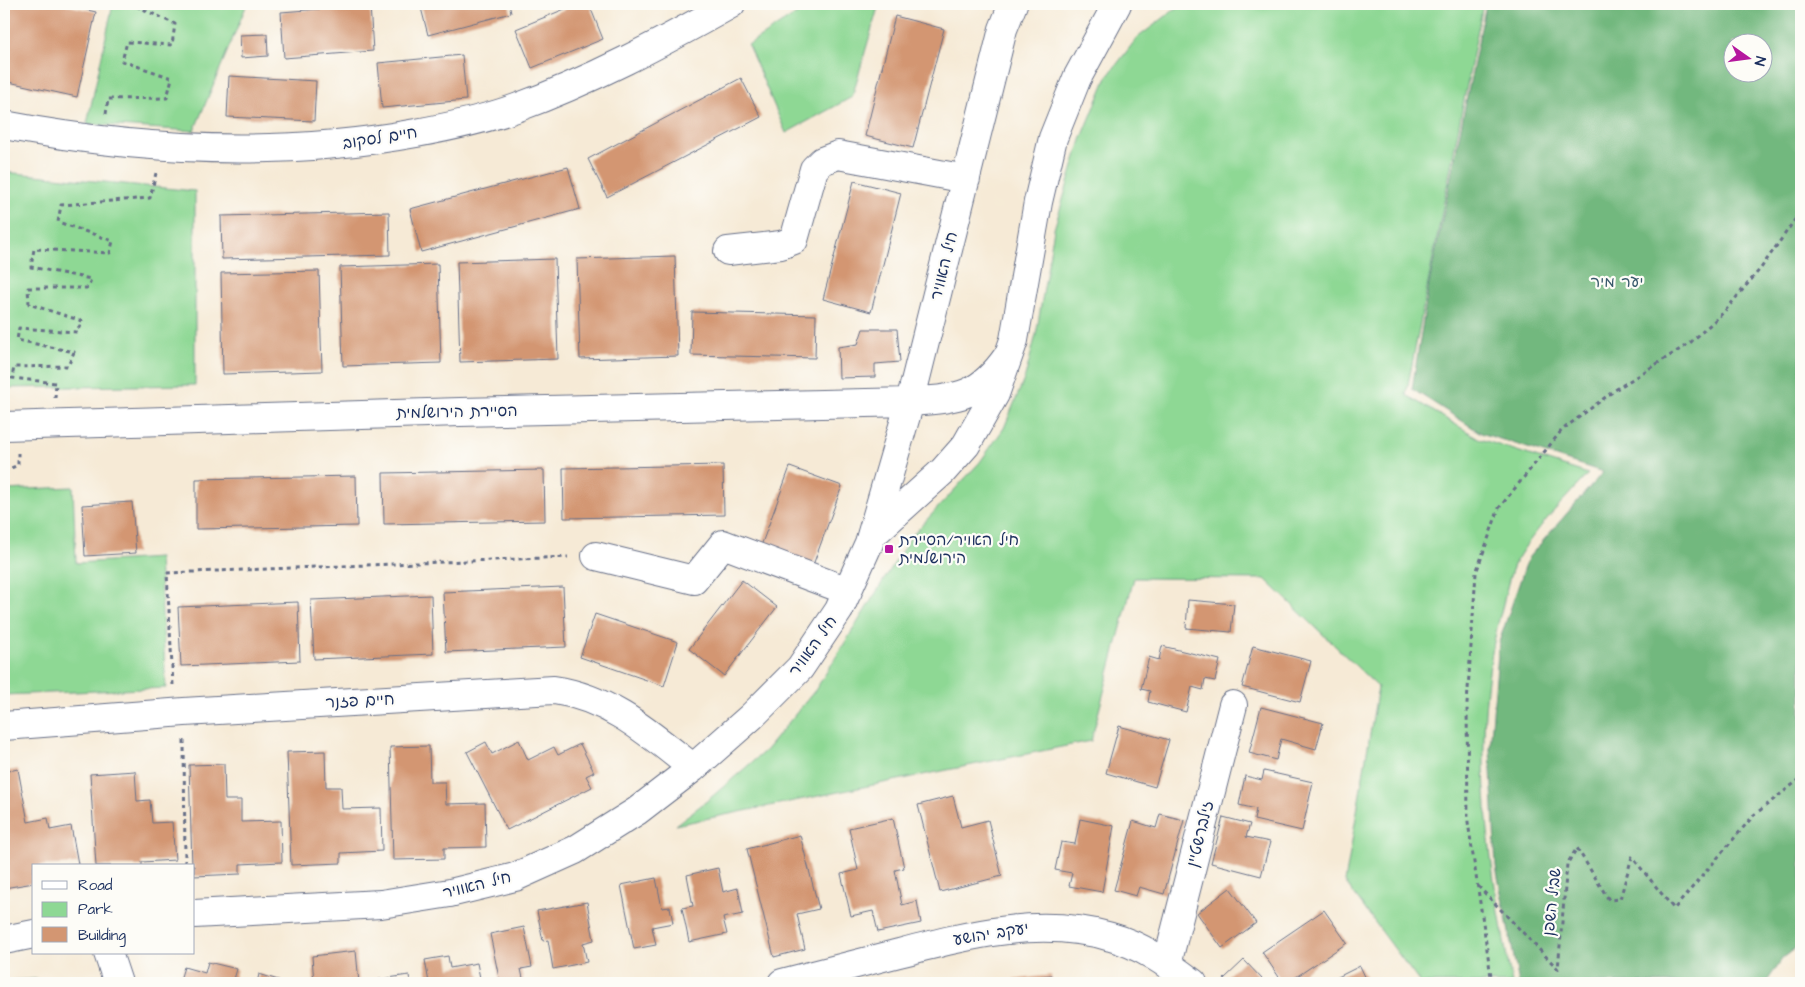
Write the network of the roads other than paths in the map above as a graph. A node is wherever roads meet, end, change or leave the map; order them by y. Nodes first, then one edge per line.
1 (731, 4) edge
2 (1012, 4) edge
3 (1117, 4) edge
4 (1135, 4) edge
5 (1104, 30) junction
6 (4, 125) edge
7 (966, 179) junction
8 (728, 251) dead end
9 (1008, 357) junction
10 (910, 402) junction
11 (4, 426) edge
12 (871, 536) junction
13 (596, 556) road end
14 (848, 591) junction
15 (1233, 705) dead end
16 (4, 726) edge
17 (693, 768) junction
18 (195, 914) edge
19 (32, 934) edge
20 (4, 940) edge
21 (108, 954) edge
22 (1167, 964) junction
23 (118, 983) edge
24 (782, 983) edge
25 (1192, 983) edge

1 - 6 street, חיים לסקוב
2 - 7 street, חיל האוויר
3 - 5 street
4 - 5 street
5 - 9 street
7 - 8 street
7 - 10 street, חיל האוויר
9 - 10 street, הסיירת הירושלמית
9 - 12 street
10 - 11 street, הסיירת הירושלמית
10 - 12 street, חיל האוויר
12 - 14 street, חיל האוויר
13 - 14 street
14 - 17 street, חיל האוויר
15 - 22 street, זילברשטיין
16 - 17 street, חיים פזנר
17 - 18 street, חיל האוויר
19 - 20 street
21 - 23 street
22 - 24 street, יעקב יהושע
22 - 25 street, יעקב יהושע

